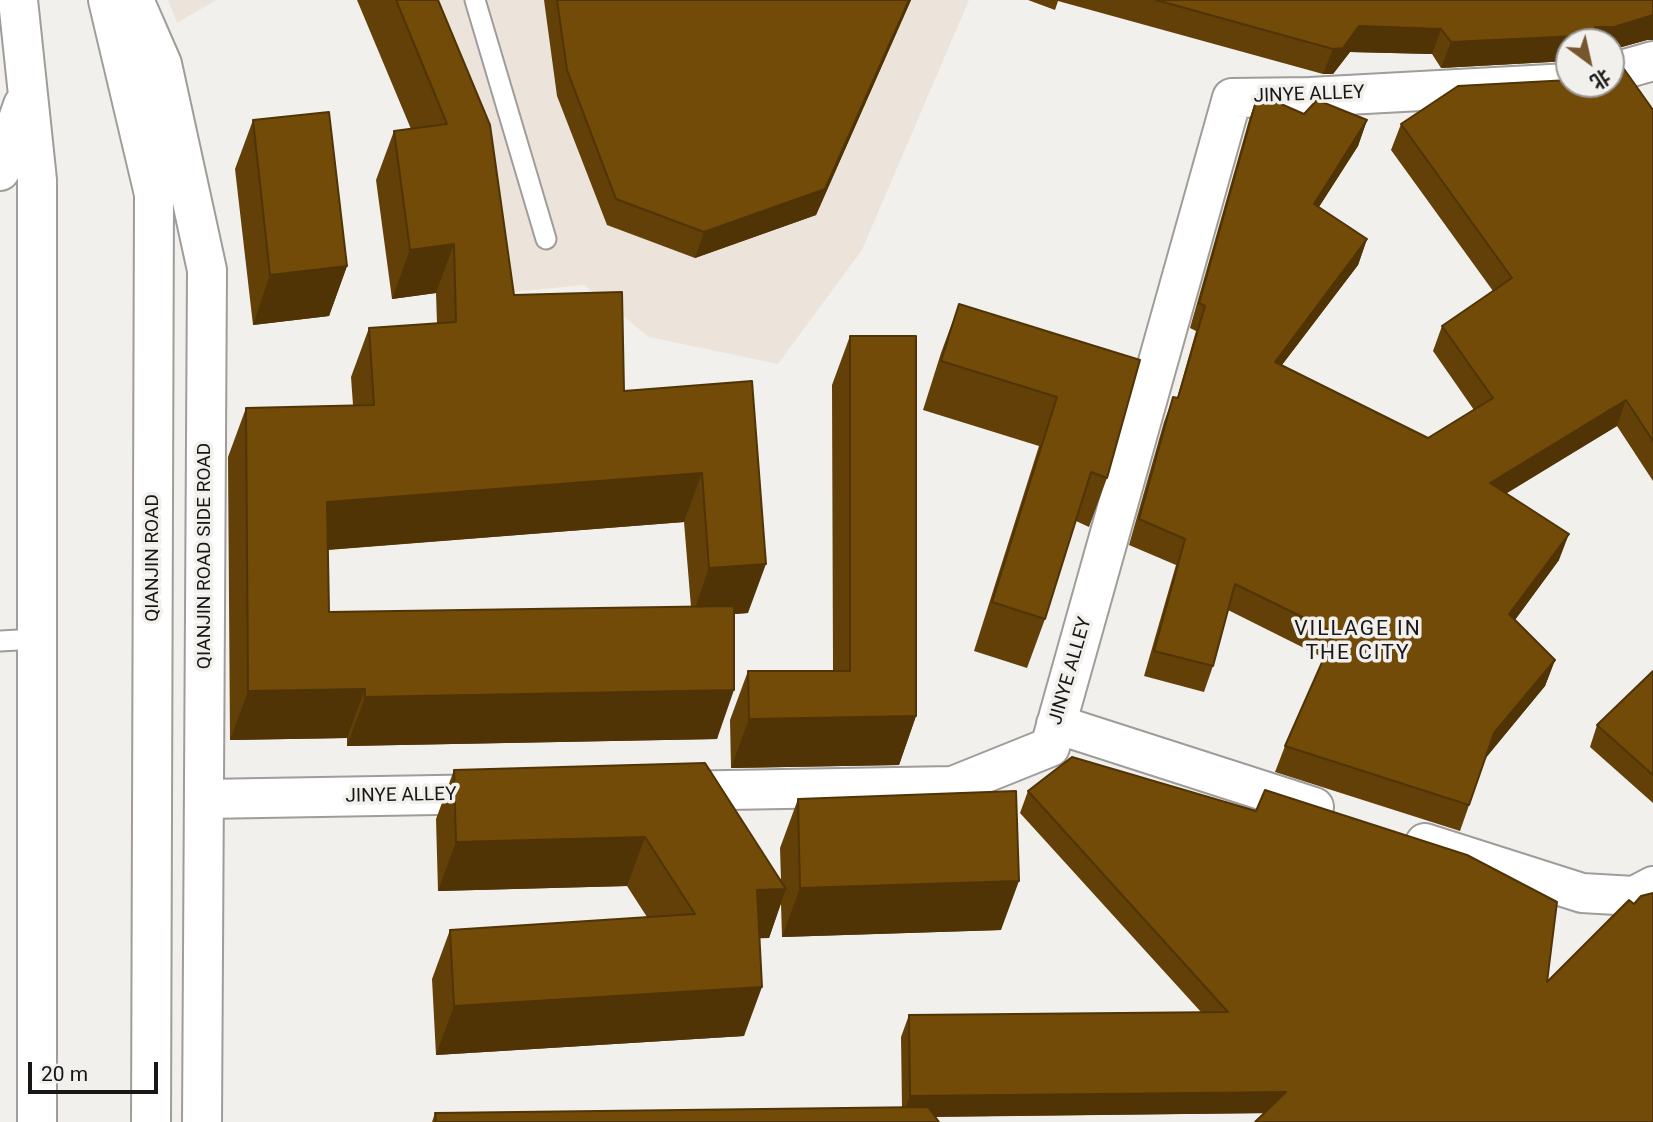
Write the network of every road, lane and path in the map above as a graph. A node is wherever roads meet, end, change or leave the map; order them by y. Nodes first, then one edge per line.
1 (18, 0) edge
2 (108, 0) edge
3 (134, 0) edge
4 (475, 0) edge
5 (1653, 61) edge
6 (1625, 69) edge
7 (1555, 84) edge
8 (28, 93) junction
9 (0, 171) edge
10 (546, 239) dead end
11 (18, 640) edge
12 (1056, 724) junction
13 (634, 792) edge
14 (523, 794) edge
15 (204, 799) junction
16 (1346, 817) edge
17 (1398, 834) edge
18 (1653, 886) edge
19 (37, 1122) edge
20 (151, 1122) edge
21 (202, 1122) edge

1 - 8 street
2 - 20 street, QIANJIN ROAD
3 - 15 street, QIANJIN ROAD SIDE ROAD
4 - 10 lane
5 - 6 street
7 - 12 street, JINYE ALLEY
8 - 9 street
8 - 11 street
11 - 19 street
12 - 13 street, JINYE ALLEY
12 - 16 street
14 - 15 street, JINYE ALLEY
15 - 21 street, QIANJIN ROAD SIDE ROAD
17 - 18 street

